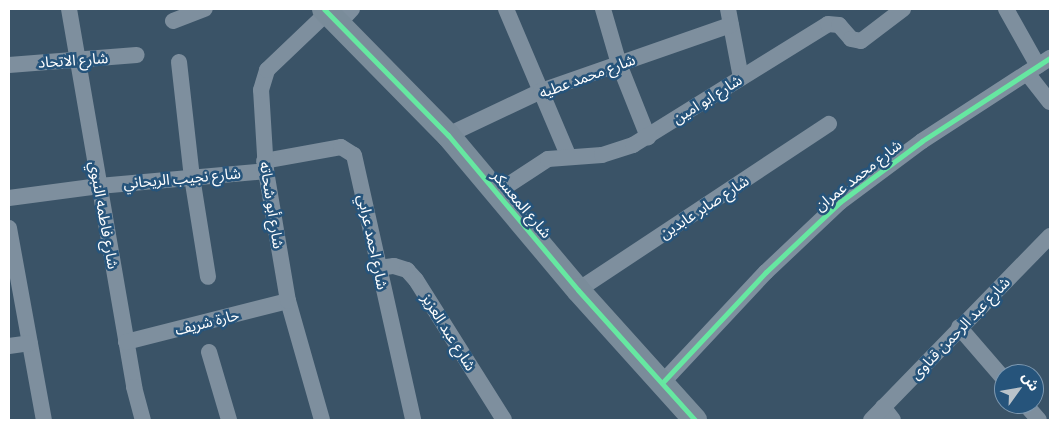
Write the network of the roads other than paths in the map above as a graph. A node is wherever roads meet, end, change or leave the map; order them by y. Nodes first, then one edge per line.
1 (69, 9) edge
2 (205, 9) edge
3 (506, 9) edge
4 (603, 9) edge
5 (728, 9) edge
6 (903, 9) edge
7 (1006, 9) edge
8 (336, 13) edge
9 (172, 21) dead end
10 (731, 25) junction
11 (137, 55) dead end
12 (77, 60) junction
13 (179, 62) dead end
14 (619, 64) junction
15 (9, 65) edge
16 (1038, 66) edge
17 (742, 78) junction
18 (541, 91) junction
19 (1050, 102) edge
20 (829, 124) dead end
21 (448, 136) junction
22 (648, 137) junction
23 (568, 155) junction
24 (265, 166) junction
25 (192, 177) junction
26 (99, 186) junction
27 (496, 193) junction
28 (9, 198) edge
29 (9, 228) edge
30 (1050, 236) edge
31 (379, 268) junction
32 (208, 277) dead end
33 (578, 290) junction
34 (288, 301) junction
35 (959, 327) junction
36 (126, 342) junction
37 (30, 343) junction
38 (9, 346) edge
39 (209, 352) dead end
40 (994, 368) edge
41 (662, 383) junction
42 (883, 407) junction
43 (499, 418) edge
44 (39, 419) edge
45 (144, 420) edge
46 (229, 420) edge
47 (322, 420) edge
48 (413, 420) edge
49 (695, 420) edge
50 (871, 420) edge
51 (893, 420) edge

1 - 12 street, شارع فاطمه النبوي
2 - 9 street
3 - 18 street
4 - 14 street
5 - 10 street
6 - 17 street, شارع ابو امين
7 - 16 street
8 - 21 street, شارع المعسكر
8 - 24 street, شارع أبو شحاته
10 - 14 street, شارع محمد عطيه
10 - 17 street
11 - 12 street, شارع الاتحاد
12 - 15 street, شارع الاتحاد
12 - 26 street, شارع فاطمه النبوي
13 - 25 street
14 - 18 street, شارع محمد عطيه
14 - 22 street
16 - 19 street
16 - 41 street, شارع محمد عمران
17 - 22 street, شارع ابو امين
18 - 21 street, شارع محمد عطيه
18 - 23 street
20 - 33 street, شارع صابر عابدين
21 - 27 street, شارع المعسكر
22 - 23 street, شارع ابو امين
23 - 27 street, شارع ابو امين
24 - 25 street, شارع نجيب الريحاني
24 - 31 street, شارع احمد عرابي
24 - 34 street, شارع أبو شحاته
25 - 26 street, شارع نجيب الريحاني
25 - 32 street
26 - 28 street, شارع نجيب الريحاني
26 - 36 street, شارع فاطمه النبوي
27 - 33 street, شارع المعسكر
29 - 37 street
30 - 35 street, شارع عبد الرحمن قناوى
31 - 43 street, شارع عبد العزيز
31 - 48 street, شارع احمد عرابي
33 - 41 street, شارع المعسكر
34 - 36 street, حارة شريف
34 - 47 street, شارع أبو شحاته
35 - 40 street
35 - 42 street, شارع عبد الرحمن قناوى
36 - 45 street, شارع فاطمه النبوي
37 - 38 street
37 - 44 street
39 - 46 street
41 - 49 street, شارع المعسكر
42 - 50 street, شارع عبد الرحمن قناوى
42 - 51 street

